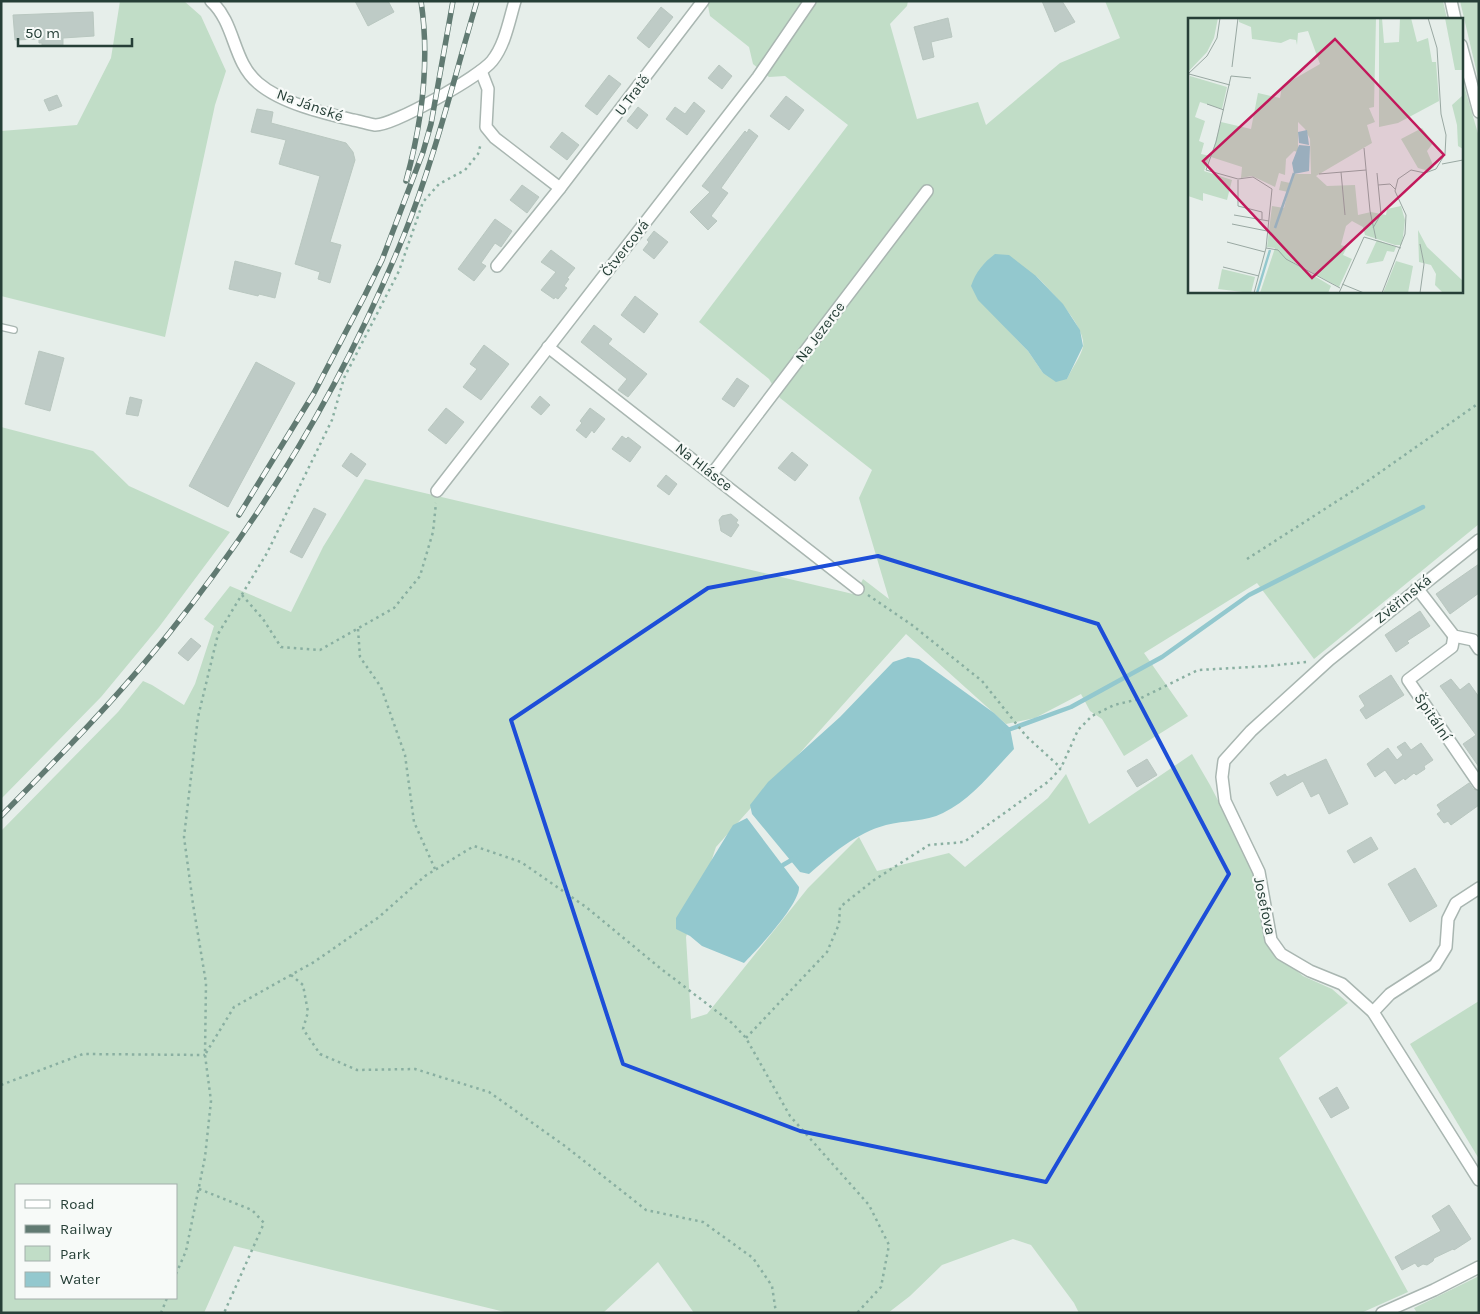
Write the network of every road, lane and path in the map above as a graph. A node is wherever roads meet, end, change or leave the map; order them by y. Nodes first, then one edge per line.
1 (212, 1) edge
2 (515, 1) edge
3 (703, 1) edge
4 (810, 1) edge
5 (1452, 1) edge
6 (1455, 18) edge
7 (1462, 50) edge
8 (481, 71) junction
9 (1479, 112) edge
10 (486, 127) junction
11 (560, 188) junction
12 (927, 191) dead end
13 (497, 266) dead end
14 (1, 327) edge
15 (14, 330) dead end
16 (548, 347) junction
17 (1479, 403) edge
18 (712, 474) junction
19 (437, 491) joint
20 (1479, 540) edge
21 (1247, 559) dead end
22 (1418, 588) junction
23 (858, 589) joint
24 (242, 595) junction
25 (358, 629) junction
26 (1454, 636) junction
27 (1479, 649) edge
28 (1329, 660) junction
29 (1062, 768) junction
30 (1479, 784) edge
31 (435, 870) junction
32 (1479, 888) edge
33 (291, 975) junction
34 (1373, 1012) junction
35 (746, 1038) junction
36 (205, 1055) junction
37 (1, 1085) edge
38 (1479, 1180) edge
39 (199, 1189) junction
40 (1479, 1267) edge
41 (178, 1269) edge
42 (167, 1299) edge
43 (161, 1313) edge
44 (224, 1313) edge
45 (776, 1313) edge
46 (857, 1313) edge
47 (1382, 1313) edge

1 - 8 street, Na Jánské
2 - 8 street, Na Jánské
3 - 11 street, U Tratě
4 - 16 street, Čtvercová
5 - 6 street
7 - 9 street
8 - 10 street
10 - 11 street
10 - 24 path
11 - 13 street, U Tratě
12 - 18 street, Na Jezerce
14 - 15 lane
16 - 18 street, Na Hlásce
16 - 19 street, Čtvercová
17 - 21 path
18 - 23 street, Na Hlásce
19 - 25 path
20 - 22 street, Zvěřinská
22 - 26 street
22 - 28 street, Zvěřinská
23 - 29 path
24 - 25 path
24 - 36 path
25 - 31 path
26 - 27 street
26 - 30 street, Špitální
28 - 29 path
28 - 34 street, Josefova
29 - 35 path
31 - 33 path
31 - 35 path
32 - 34 street
33 - 36 path
33 - 45 path
34 - 38 street, Josefova
35 - 46 path
36 - 37 path
36 - 39 path
39 - 41 path
39 - 44 path
40 - 47 street
42 - 43 path

